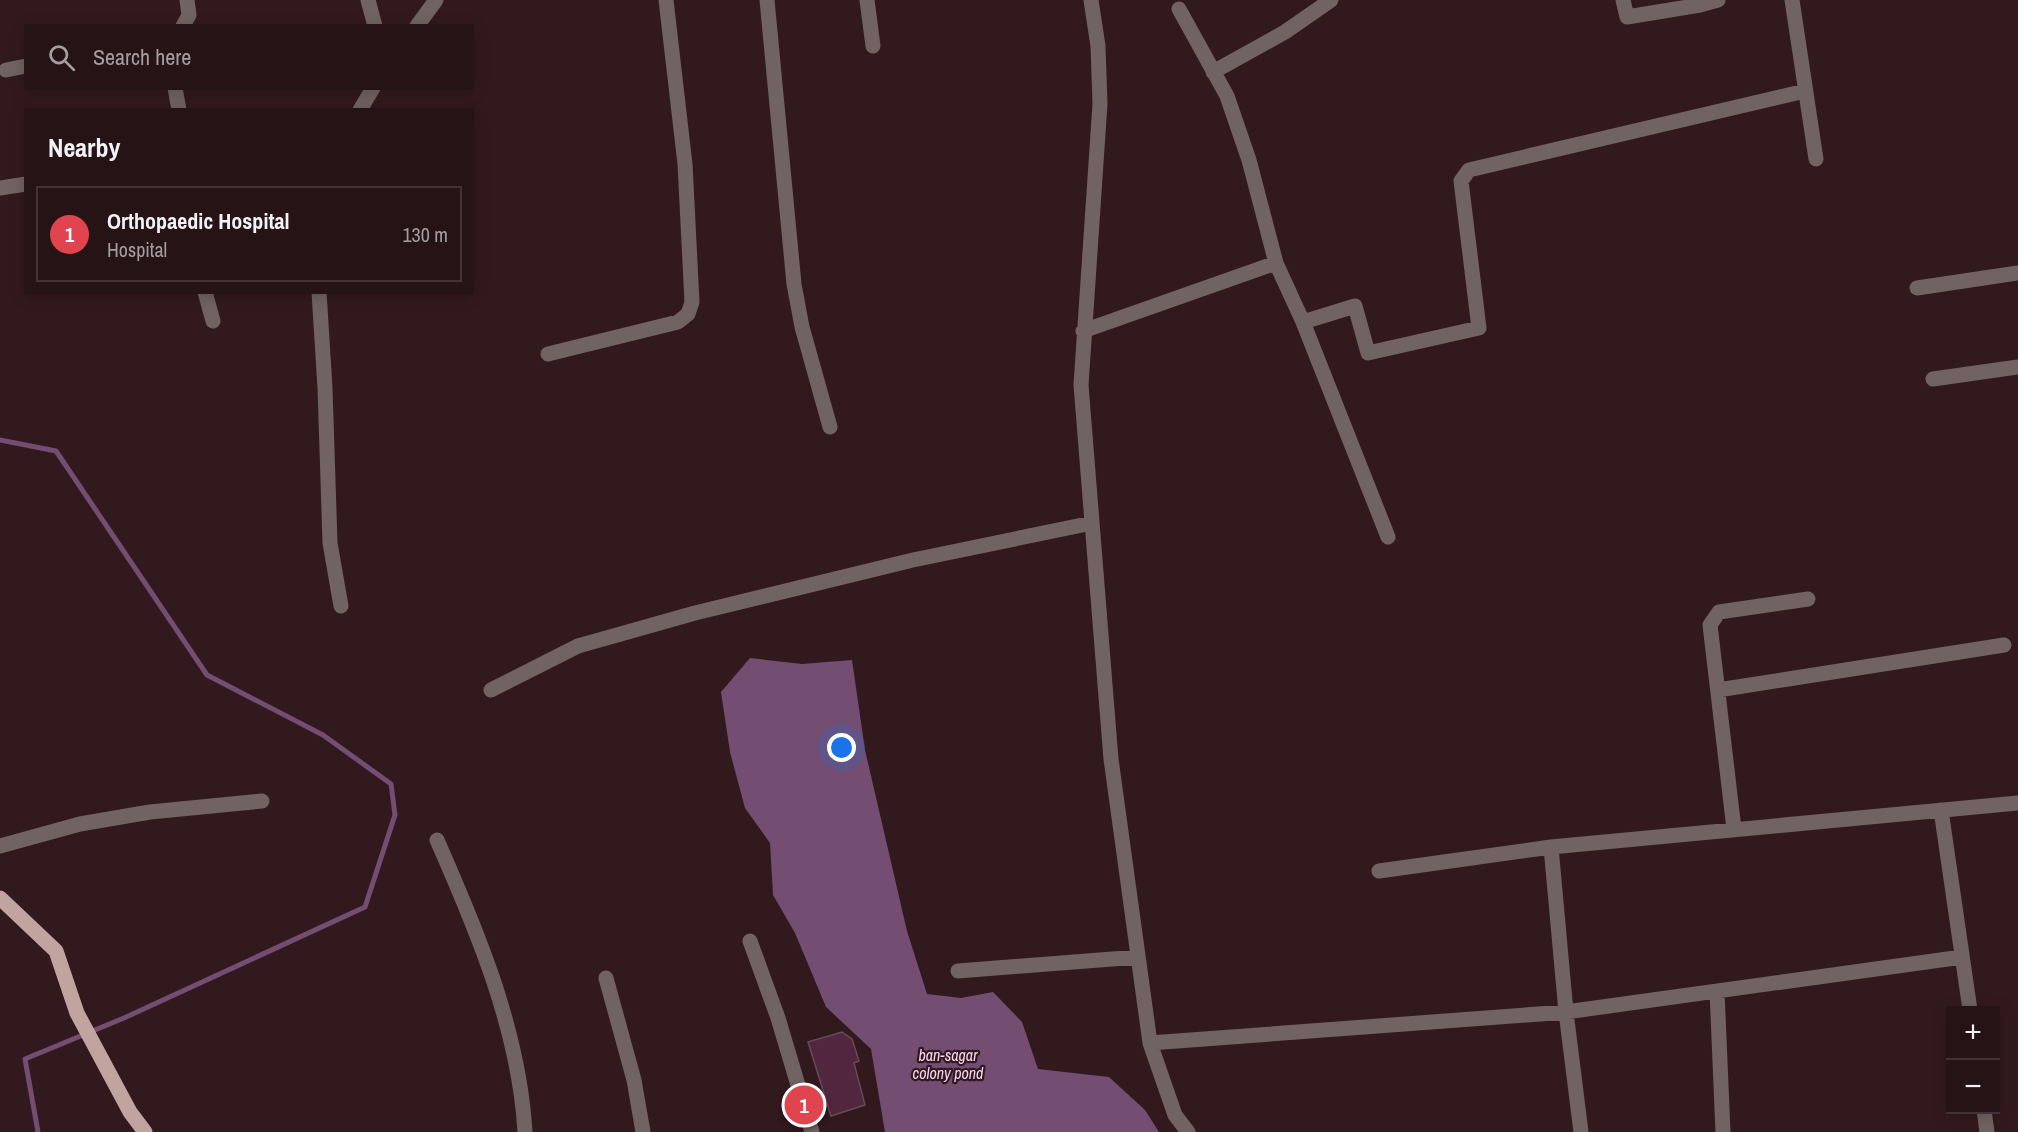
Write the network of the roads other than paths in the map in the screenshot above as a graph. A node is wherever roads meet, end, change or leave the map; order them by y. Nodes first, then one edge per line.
1 (187, 0) edge
2 (368, 0) edge
3 (666, 0) edge
4 (767, 0) edge
5 (869, 0) edge
6 (1091, 0) edge
7 (1331, 0) edge
8 (1623, 0) edge
9 (1718, 0) edge
10 (1792, 0) edge
11 (432, 2) edge
12 (1700, 3) edge
13 (1179, 9) dead end
14 (184, 24) edge
15 (374, 24) edge
16 (418, 24) edge
17 (873, 46) dead end
18 (24, 66) edge
19 (6, 70) dead end
20 (1213, 72) junction
21 (175, 90) edge
22 (372, 90) edge
23 (1805, 91) junction
24 (178, 108) edge
25 (361, 108) edge
26 (1816, 159) dead end
27 (24, 184) edge
28 (0, 189) edge
29 (1276, 263) junction
30 (2018, 273) edge
31 (1917, 288) dead end
32 (206, 294) edge
33 (319, 294) edge
34 (213, 321) dead end
35 (1303, 322) junction
36 (1083, 331) junction
37 (548, 354) dead end
38 (2018, 367) edge
39 (1934, 379) dead end
40 (830, 427) dead end
41 (1092, 523) junction
42 (1388, 537) dead end
43 (1808, 599) dead end
44 (341, 606) dead end
45 (2004, 645) dead end
46 (491, 690) dead end
47 (1718, 690) junction
48 (262, 801) dead end
49 (2018, 802) edge
50 (1941, 810) junction
51 (1734, 830) junction
52 (437, 840) dead end
53 (0, 846) edge
54 (1551, 847) junction
55 (1379, 871) dead end
56 (0, 898) edge
57 (750, 941) dead end
58 (1138, 957) junction
59 (1962, 957) junction
60 (958, 970) dead end
61 (606, 978) dead end
62 (1717, 991) junction
63 (1969, 1006) edge
64 (1566, 1012) junction
65 (1150, 1043) junction
66 (1985, 1114) edge
67 (145, 1132) edge
68 (525, 1132) edge
69 (643, 1132) edge
70 (812, 1132) edge
71 (1188, 1132) edge
72 (1581, 1132) edge
73 (1723, 1132) edge
74 (1987, 1132) edge

1 - 14 street
2 - 15 street
3 - 37 street
4 - 40 street
5 - 17 street
6 - 36 street
7 - 20 street
8 - 12 street
9 - 12 street
10 - 23 street
11 - 16 street
13 - 20 street
18 - 19 street
20 - 29 street
21 - 24 street
22 - 25 street
23 - 26 street
23 - 35 street
27 - 28 street
29 - 35 street
29 - 36 street
30 - 31 street
32 - 34 street
33 - 44 street
35 - 42 street
36 - 41 street
38 - 39 street
41 - 46 street
41 - 58 street
43 - 47 street
45 - 47 street
47 - 51 street
48 - 53 street
49 - 50 street
50 - 51 street
50 - 59 street
51 - 54 street
52 - 68 street
54 - 55 street
54 - 64 street
56 - 67 main road
57 - 70 street
58 - 60 street
58 - 65 street
59 - 62 street
59 - 63 street
61 - 69 street
62 - 64 street
62 - 73 street
64 - 65 street
64 - 72 street
65 - 71 street
66 - 74 street

